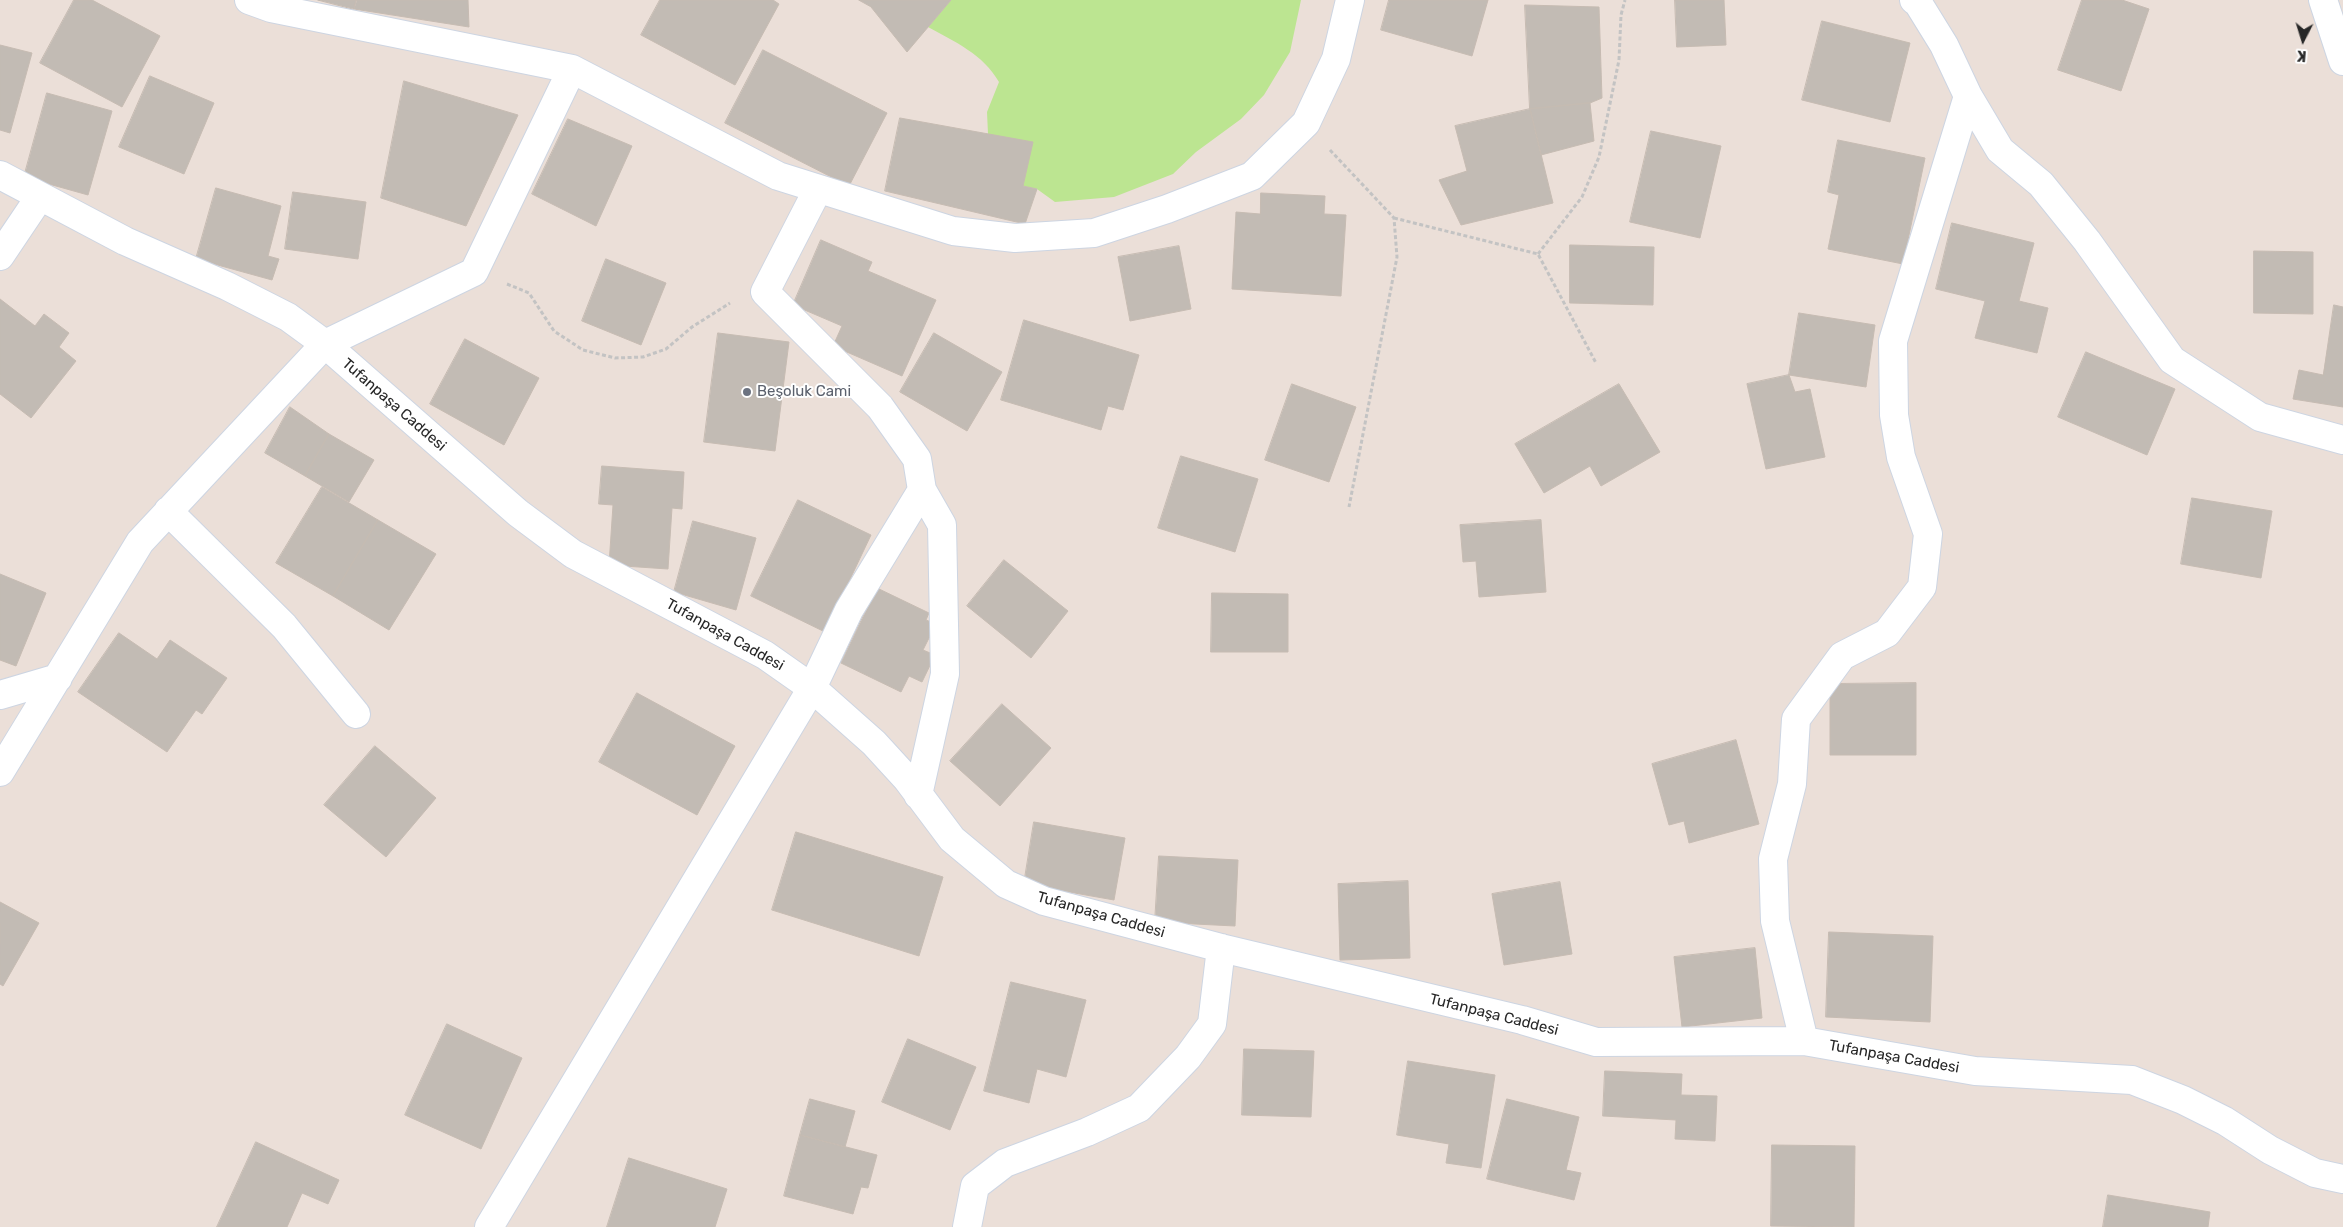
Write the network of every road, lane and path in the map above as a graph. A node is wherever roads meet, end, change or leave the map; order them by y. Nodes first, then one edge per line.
1 (249, 0) edge
2 (1350, 0) edge
3 (1625, 0) edge
4 (1914, 0) edge
5 (2323, 0) edge
6 (2343, 61) edge
7 (572, 69) junction
8 (1968, 96) junction
9 (1306, 123) junction
10 (0, 175) edge
11 (818, 189) junction
12 (39, 198) junction
13 (1394, 218) junction
14 (1538, 254) junction
15 (0, 256) edge
16 (474, 272) junction
17 (765, 292) junction
18 (325, 344) junction
19 (1596, 363) dead end
20 (2343, 440) edge
21 (922, 490) junction
22 (1350, 506) dead end
23 (168, 511) junction
24 (58, 678) junction
25 (812, 688) junction
26 (0, 695) edge
27 (356, 714) dead end
28 (0, 772) edge
29 (918, 795) junction
30 (1221, 948) junction
31 (1804, 1041) junction
32 (2343, 1180) edge
33 (489, 1227) edge
34 (967, 1227) edge

1 - 7 street
2 - 9 street
3 - 14 path
4 - 8 street
5 - 6 street
7 - 11 street
7 - 16 street
8 - 20 street
8 - 31 street
9 - 11 street
9 - 13 path
10 - 12 street, Tufanpaşa Caddesi
11 - 17 street
12 - 15 street
12 - 18 street, Tufanpaşa Caddesi
13 - 14 path
13 - 22 path
14 - 19 path
16 - 17 path
16 - 18 street
17 - 21 street
18 - 23 street
18 - 25 street, Tufanpaşa Caddesi
21 - 25 street
21 - 29 street
23 - 24 street
23 - 27 street
24 - 26 street
24 - 28 street
25 - 29 street, Tufanpaşa Caddesi
25 - 33 street
29 - 30 street, Tufanpaşa Caddesi
30 - 31 street, Tufanpaşa Caddesi
30 - 34 street
31 - 32 street, Tufanpaşa Caddesi

